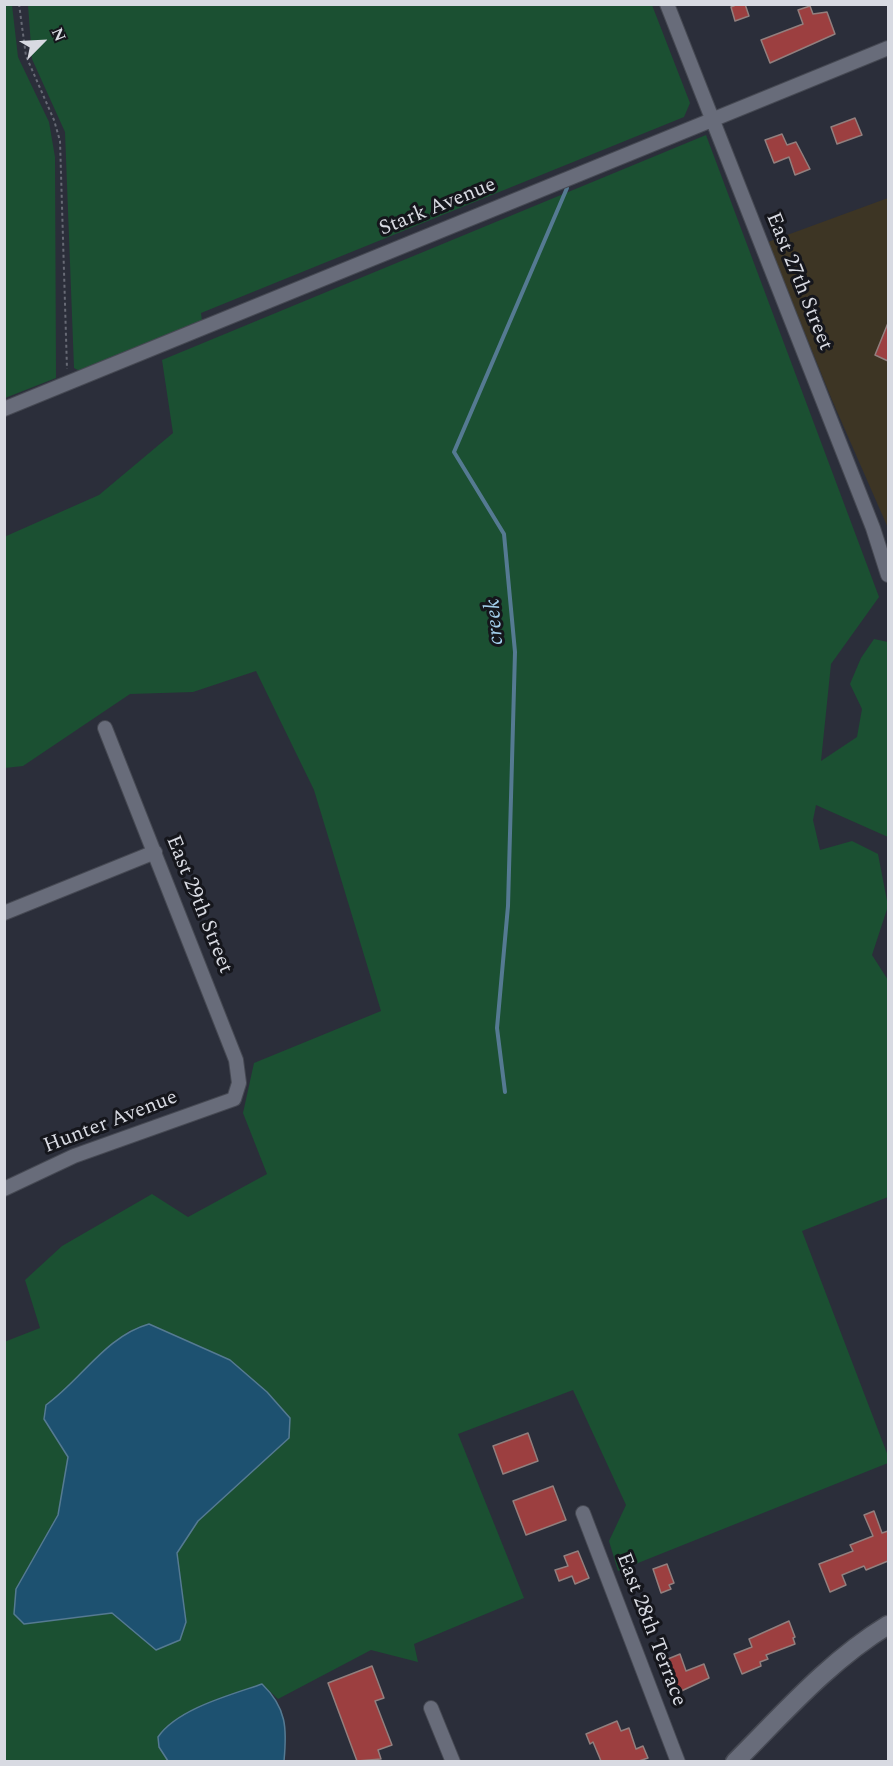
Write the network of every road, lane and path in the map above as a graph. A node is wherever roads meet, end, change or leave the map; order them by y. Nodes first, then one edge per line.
1 (19, 4) edge
2 (667, 4) edge
3 (888, 48) edge
4 (711, 120) junction
5 (68, 384) junction
6 (4, 410) edge
7 (888, 575) edge
8 (105, 728) dead end
9 (155, 852) junction
10 (4, 913) edge
11 (234, 1099) joint
12 (4, 1190) edge
13 (583, 1513) dead end
14 (888, 1625) edge
15 (431, 1708) dead end
16 (453, 1761) edge
17 (678, 1761) edge
18 (735, 1761) edge

1 - 5 path
2 - 4 street, East 27th Street
3 - 4 street, Stark Avenue
4 - 5 street, Stark Avenue
4 - 7 street, East 27th Street
5 - 6 street, Stark Avenue
8 - 9 street, East 29th Street
9 - 10 street
9 - 11 street, East 29th Street
11 - 12 street, Hunter Avenue
13 - 17 street, East 28th Terrace
14 - 18 main road
15 - 16 street

